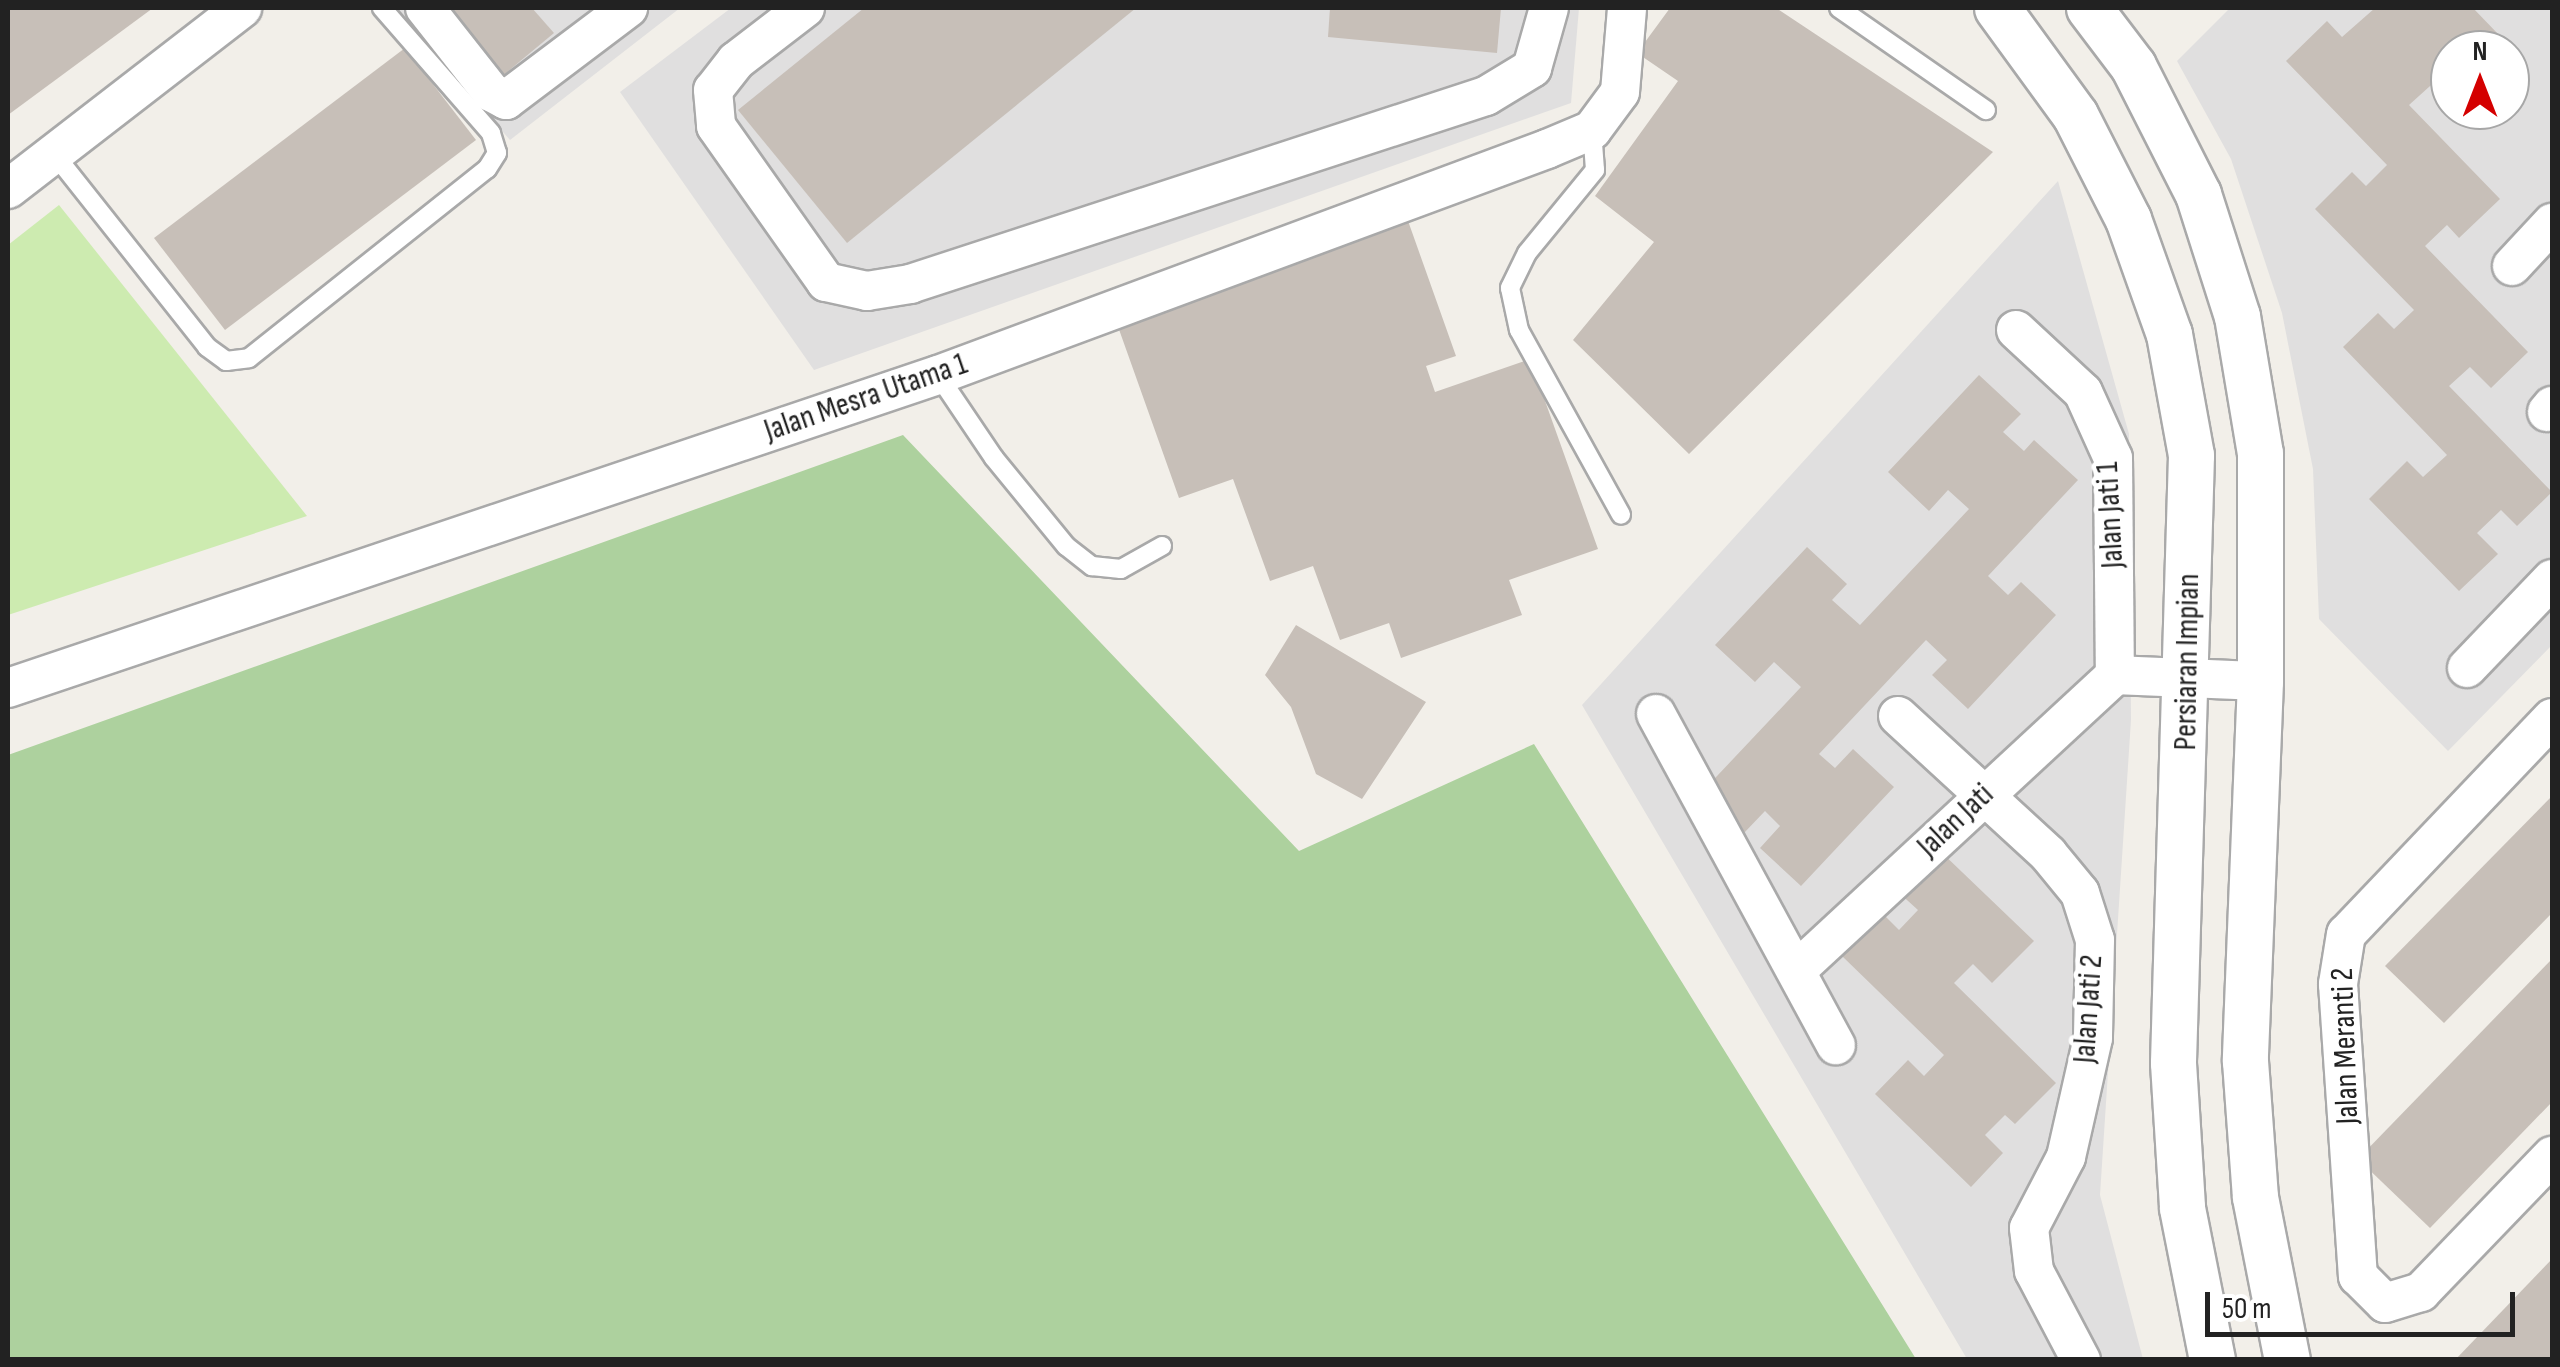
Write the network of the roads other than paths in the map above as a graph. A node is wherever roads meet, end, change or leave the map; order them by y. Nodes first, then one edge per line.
1 (242, 8) edge
2 (382, 8) edge
3 (425, 8) edge
4 (628, 8) edge
5 (805, 8) edge
6 (1549, 8) edge
7 (1628, 8) edge
8 (1840, 8) edge
9 (1996, 8) edge
10 (2088, 8) edge
11 (1986, 110) dead end
12 (1592, 130) junction
13 (55, 155) junction
14 (8, 189) edge
15 (2552, 222) edge
16 (2512, 266) dead end
17 (2016, 330) dead end
18 (938, 375) junction
19 (1621, 515) dead end
20 (1162, 546) dead end
21 (2552, 579) edge
22 (2467, 668) dead end
23 (2115, 675) junction
24 (2189, 678) junction
25 (2260, 681) junction
26 (8, 688) edge
27 (1656, 714) dead end
28 (1898, 716) dead end
29 (2552, 718) edge
30 (1986, 794) junction
31 (1799, 968) junction
32 (1836, 1045) dead end
33 (2552, 1156) edge
34 (2080, 1360) edge
35 (2212, 1360) edge
36 (2287, 1360) edge

1 - 13 street
2 - 13 lane
3 - 4 street
5 - 6 street
7 - 12 street
8 - 11 lane
9 - 24 street, Persiaran Impian
10 - 25 street
12 - 18 street, Jalan Mesra Utama 1
12 - 19 lane
13 - 14 street
15 - 16 street
17 - 23 street, Jalan Jati 1
18 - 20 lane
18 - 26 street, Jalan Mesra Utama 1
21 - 22 street
23 - 24 street
23 - 30 street, Jalan Jati
24 - 25 street
24 - 35 street, Persiaran Impian
25 - 36 street
27 - 31 street
28 - 30 street, Jalan Jati 2
29 - 33 street, Jalan Meranti 2
30 - 31 street, Jalan Jati
30 - 34 street, Jalan Jati 2
31 - 32 street

